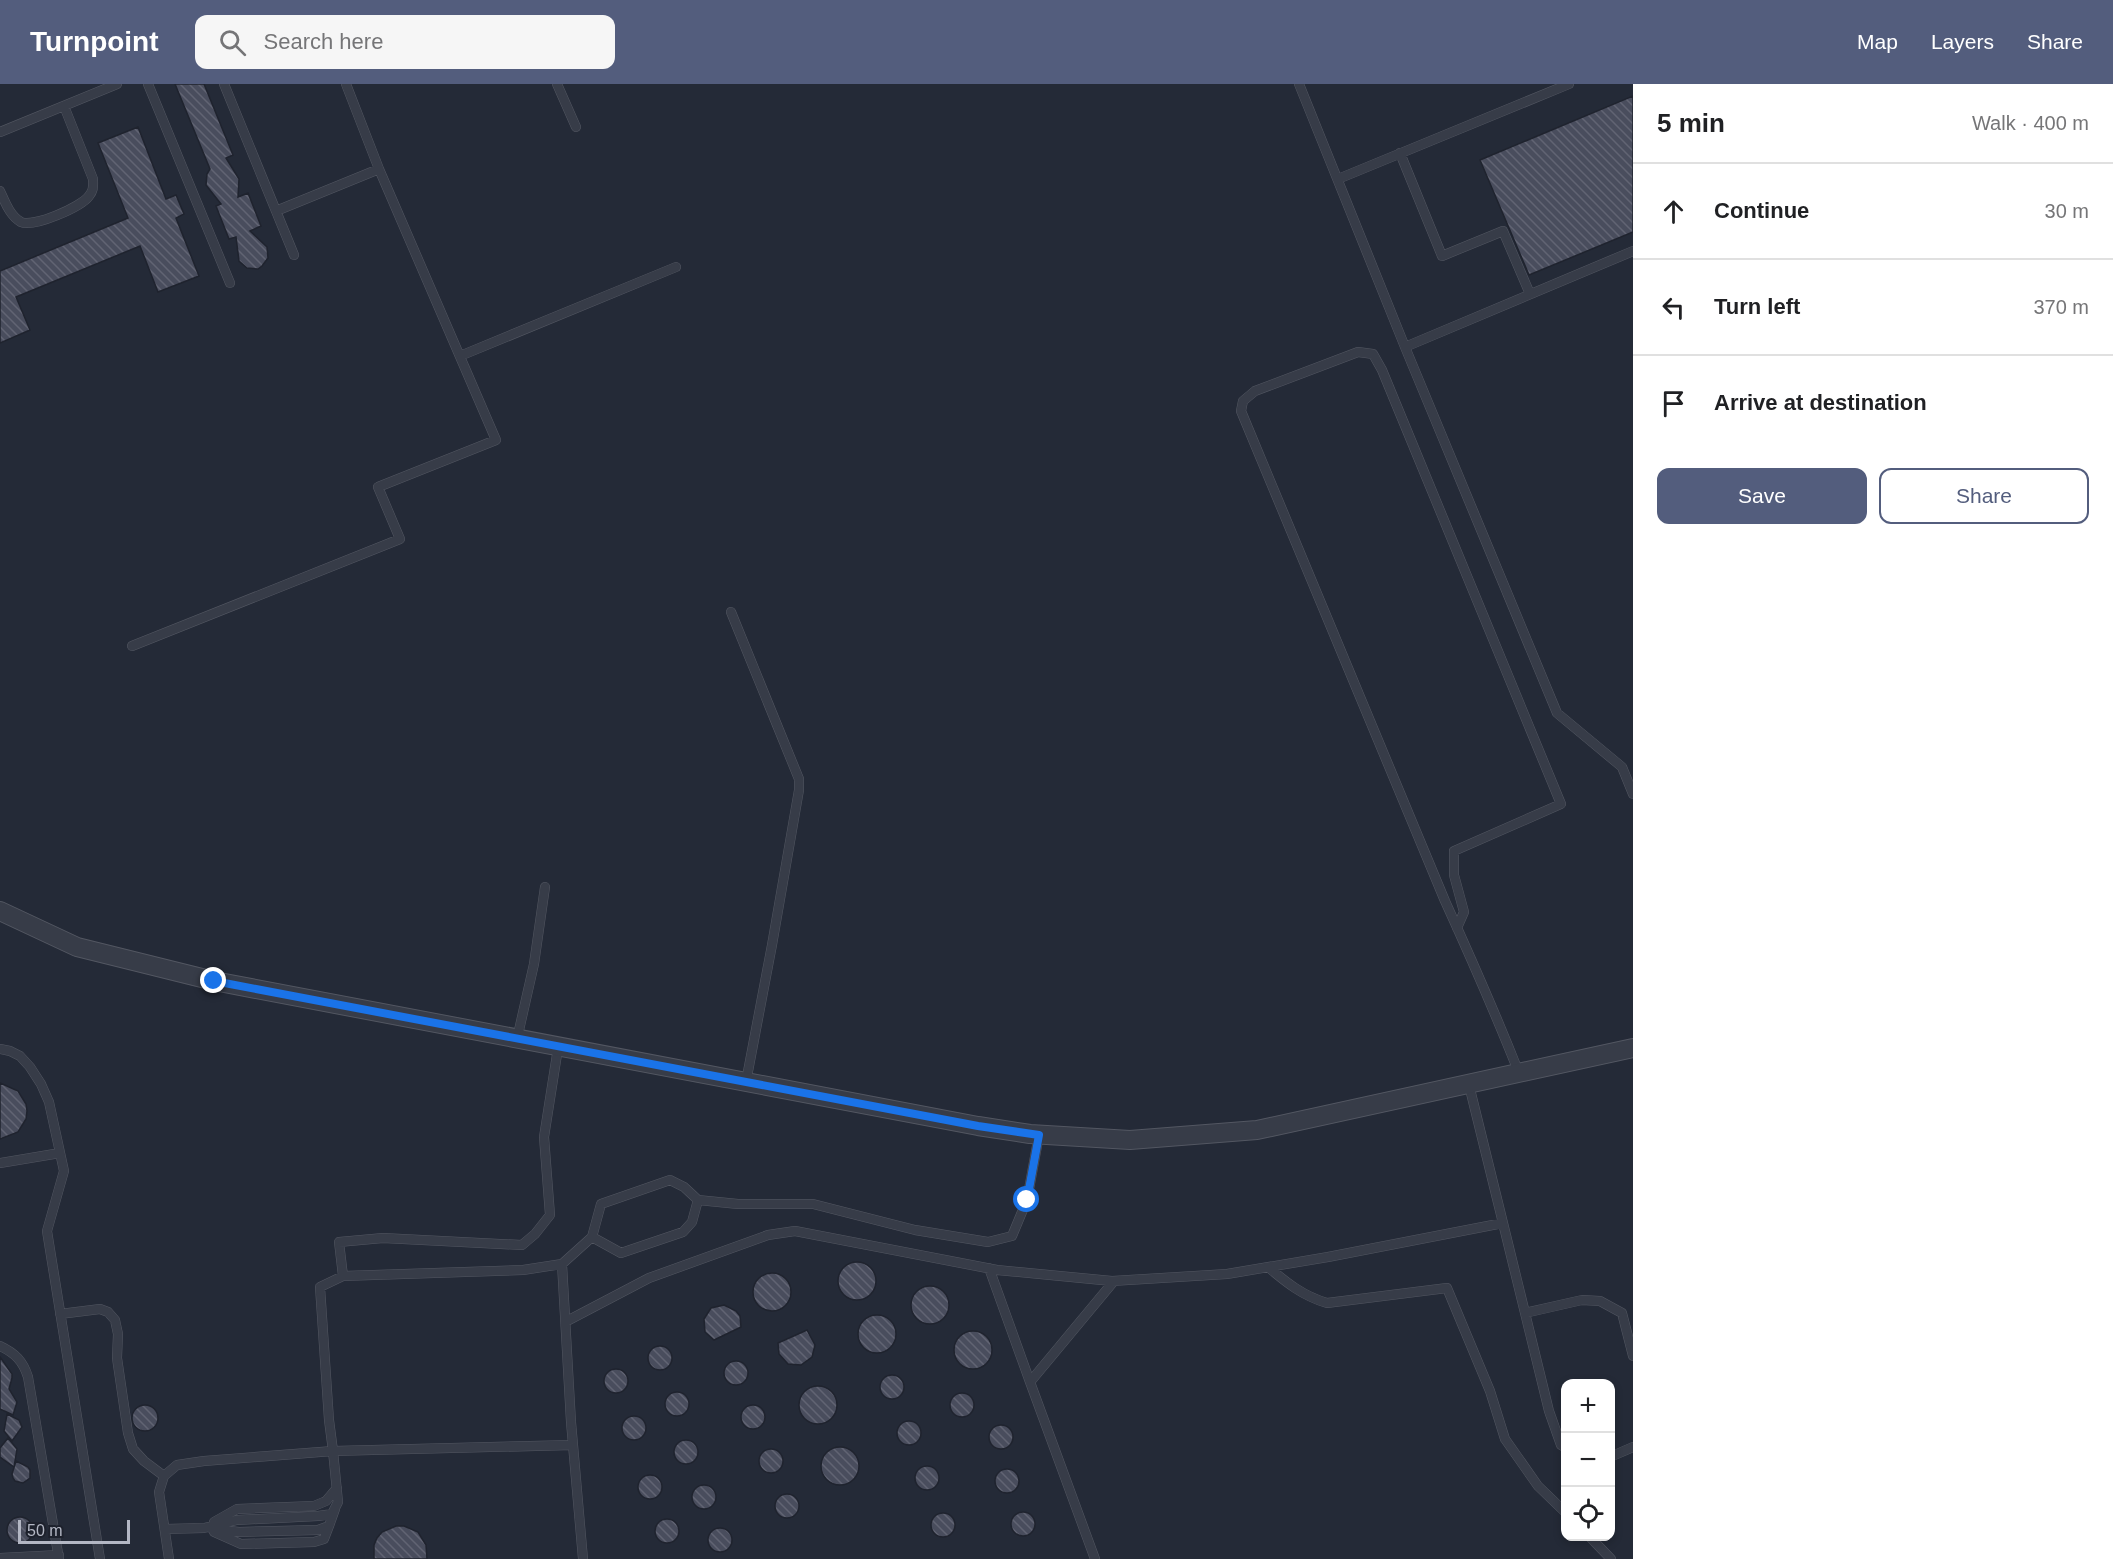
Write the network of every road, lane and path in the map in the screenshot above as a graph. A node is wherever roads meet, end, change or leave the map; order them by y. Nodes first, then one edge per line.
1 (117, 84) edge
2 (148, 84) edge
3 (224, 84) edge
4 (346, 84) edge
5 (557, 84) edge
6 (1299, 84) edge
7 (1569, 84) edge
8 (64, 106) junction
9 (576, 127) dead end
10 (0, 132) edge
11 (1400, 153) junction
12 (379, 169) junction
13 (1338, 179) junction
14 (0, 191) edge
15 (276, 212) junction
16 (1633, 251) edge
17 (294, 255) dead end
18 (676, 267) dead end
19 (230, 284) dead end
20 (1530, 294) junction
21 (1405, 347) junction
22 (460, 356) junction
23 (731, 612) dead end
24 (132, 646) dead end
25 (1633, 794) edge
26 (545, 887) dead end
27 (0, 911) edge
28 (1457, 928) junction
29 (517, 1039) junction
30 (558, 1048) junction
31 (1633, 1048) edge
32 (0, 1049) edge
33 (1519, 1073) junction
34 (746, 1082) junction
35 (1469, 1085) junction
36 (1039, 1135) junction
37 (60, 1153) junction
38 (0, 1163) edge
39 (698, 1200) junction
40 (1503, 1223) junction
41 (592, 1237) junction
42 (562, 1264) junction
43 (1268, 1267) junction
44 (989, 1268) junction
45 (343, 1276) junction
46 (1114, 1281) junction
47 (1525, 1313) junction
48 (60, 1314) junction
49 (567, 1321) junction
50 (0, 1346) edge
51 (1633, 1356) edge
52 (1030, 1382) junction
53 (573, 1445) junction
54 (1561, 1445) edge
55 (1633, 1447) edge
56 (333, 1451) junction
57 (1615, 1455) edge
58 (164, 1476) junction
59 (337, 1488) junction
60 (338, 1502) junction
61 (1561, 1508) edge
62 (204, 1528) junction
63 (165, 1529) junction
64 (1594, 1541) edge
65 (59, 1557) edge
66 (0, 1558) edge
67 (100, 1559) edge
68 (169, 1559) edge
69 (583, 1559) edge
70 (1095, 1559) edge
71 (1611, 1559) edge

1 - 8 lane
2 - 19 lane
3 - 15 lane
4 - 12 lane
5 - 9 lane
6 - 13 lane
7 - 11 lane
8 - 10 lane
8 - 14 lane
11 - 13 lane
11 - 20 lane
12 - 15 lane
12 - 22 lane
13 - 21 lane
15 - 17 lane
16 - 20 lane
18 - 22 lane
20 - 21 lane
21 - 25 lane
22 - 24 lane
23 - 34 lane
26 - 29 lane
27 - 29 street
28 - 28 lane
28 - 33 lane
29 - 30 street
30 - 34 street
30 - 45 lane
31 - 33 street
32 - 37 lane
33 - 35 street
34 - 36 street
35 - 36 street
35 - 40 lane
36 - 39 lane
37 - 38 lane
37 - 48 lane
39 - 41 lane
39 - 41 lane
40 - 43 lane
40 - 47 lane
41 - 42 lane
42 - 45 lane
42 - 49 lane
43 - 46 lane
43 - 61 lane
44 - 46 lane
44 - 49 lane
44 - 52 lane
45 - 56 lane
46 - 52 lane
47 - 51 lane
47 - 54 lane
48 - 58 lane
48 - 67 lane
49 - 53 lane
50 - 65 lane
52 - 70 lane
53 - 56 lane
53 - 69 lane
55 - 57 lane
56 - 58 lane
56 - 59 lane
58 - 63 lane
59 - 60 lane
59 - 62 lane
60 - 62 lane
60 - 62 lane
62 - 63 lane
63 - 68 lane
64 - 71 lane
65 - 66 lane

